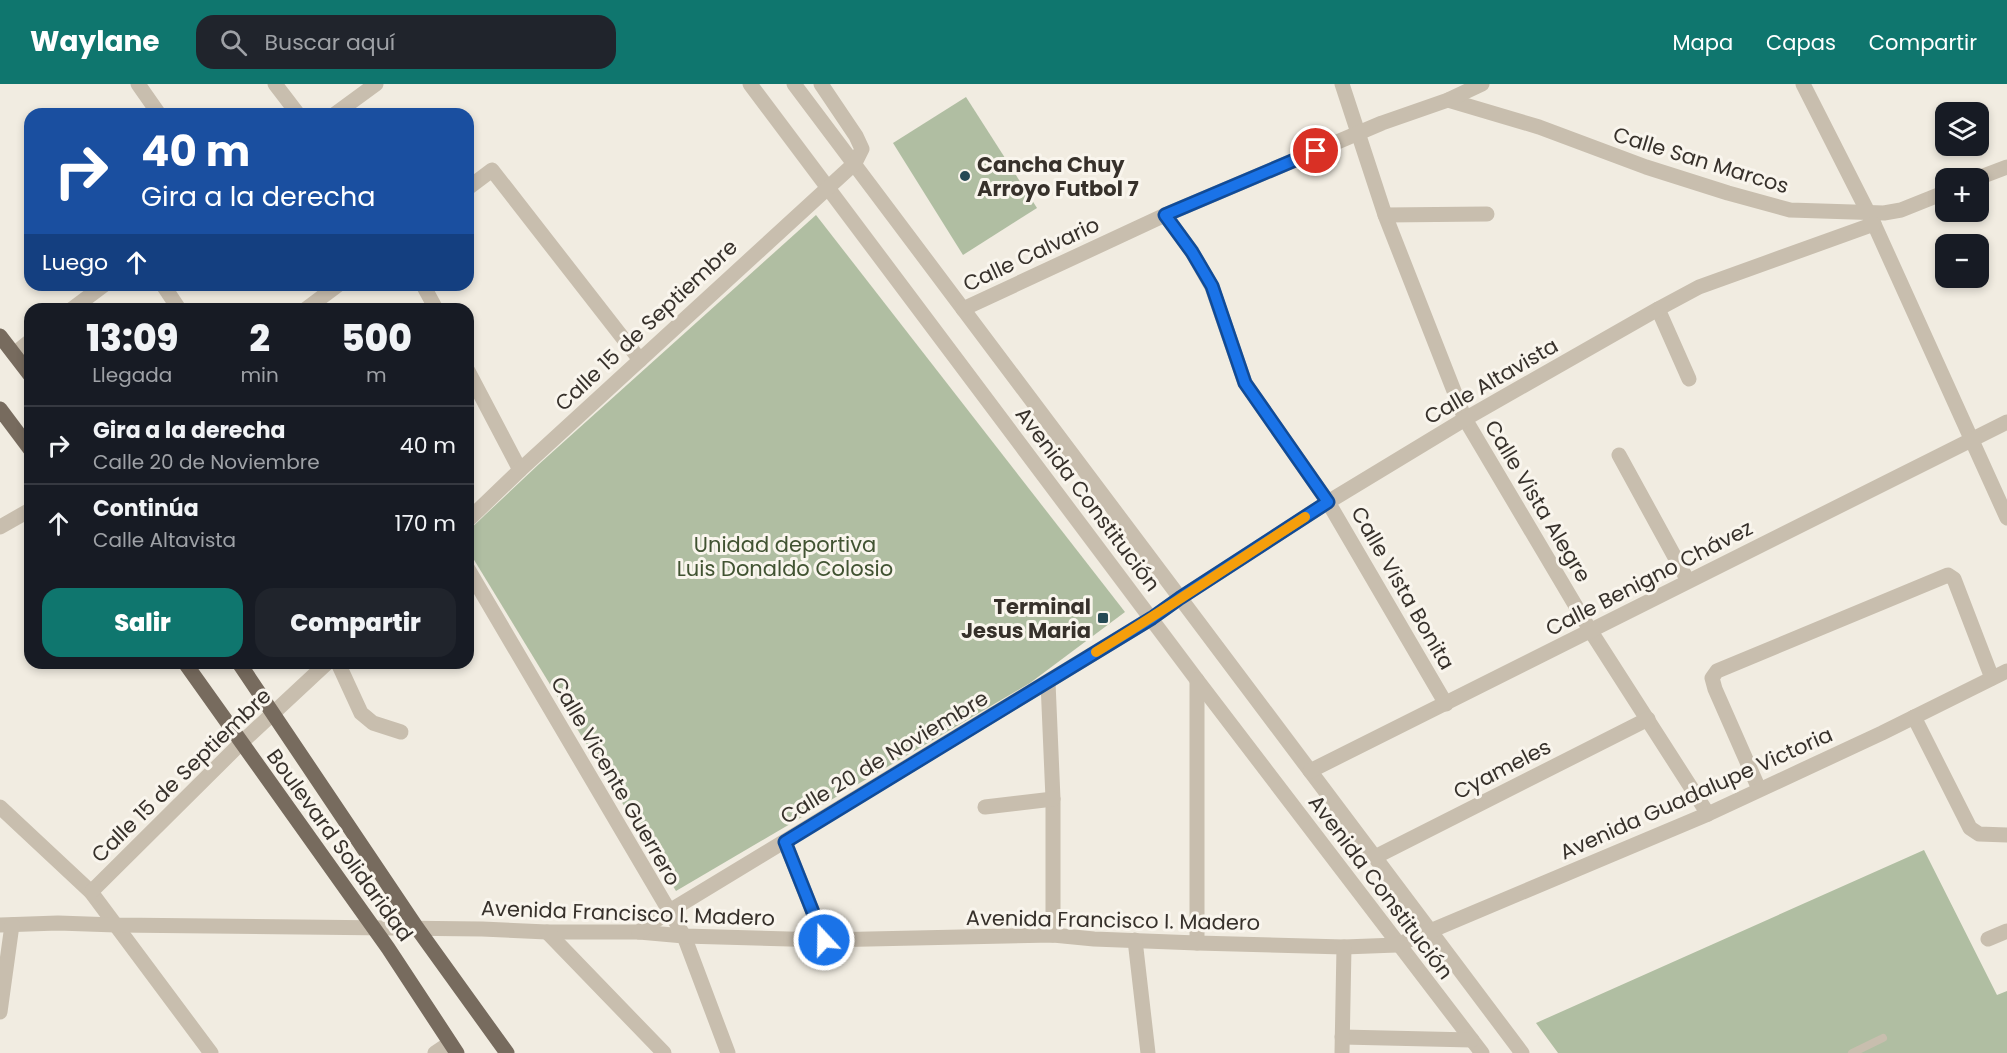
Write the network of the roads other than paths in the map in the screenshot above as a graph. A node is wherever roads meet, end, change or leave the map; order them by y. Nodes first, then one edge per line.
1 (138, 84) edge
2 (275, 84) edge
3 (376, 84) edge
4 (750, 84) edge
5 (794, 84) edge
6 (1342, 84) edge
7 (1482, 84) edge
8 (1803, 84) edge
9 (824, 85) edge
10 (1448, 100) junction
11 (155, 108) edge
12 (293, 108) edge
13 (343, 108) edge
14 (1359, 133) junction
15 (855, 163) junction
16 (2007, 167) edge
17 (1989, 174) edge
18 (474, 184) edge
19 (827, 188) junction
20 (1935, 196) edge
21 (1487, 214) dead end
22 (1165, 215) junction
23 (1385, 215) junction
24 (1870, 218) junction
25 (96, 291) edge
26 (330, 291) edge
27 (80, 303) edge
28 (315, 303) edge
29 (963, 309) junction
30 (1658, 309) junction
31 (0, 336) edge
32 (24, 346) edge
33 (14, 354) junction
34 (640, 360) junction
35 (24, 367) edge
36 (1689, 378) dead end
37 (474, 382) edge
38 (0, 409) edge
39 (1465, 419) junction
40 (2007, 422) edge
41 (1972, 439) junction
42 (24, 441) edge
43 (1619, 455) dead end
44 (520, 470) junction
45 (1328, 502) junction
46 (24, 513) edge
47 (474, 514) edge
48 (2007, 518) edge
49 (0, 527) edge
50 (474, 579) edge
51 (1688, 581) junction
52 (1180, 598) junction
53 (1152, 618) junction
54 (1590, 630) junction
55 (189, 669) edge
56 (243, 669) edge
57 (321, 669) edge
58 (341, 669) edge
59 (2007, 671) edge
60 (1992, 678) junction
61 (1197, 680) junction
62 (1048, 682) junction
63 (1446, 704) junction
64 (275, 713) junction
65 (1914, 717) junction
66 (1648, 719) junction
67 (401, 732) dead end
68 (241, 743) junction
69 (1310, 771) junction
70 (1759, 789) junction
71 (1053, 799) junction
72 (0, 807) edge
73 (986, 807) dead end
74 (1708, 814) junction
75 (2007, 835) edge
76 (785, 842) junction
77 (1375, 858) junction
78 (91, 891) junction
79 (668, 912) junction
80 (6, 925) edge
81 (116, 925) junction
82 (372, 927) junction
83 (417, 928) junction
84 (1431, 931) junction
85 (2007, 931) edge
86 (547, 932) junction
87 (639, 932) junction
88 (1053, 935) junction
89 (684, 936) junction
90 (1988, 939) dead end
91 (824, 940) junction
92 (1135, 940) junction
93 (1197, 944) junction
94 (1397, 945) junction
95 (1344, 947) junction
96 (0, 1012) edge
97 (1342, 1037) junction
98 (1883, 1038) dead end
99 (1472, 1040) junction
100 (454, 1048) edge
101 (212, 1053) edge
102 (435, 1053) edge
103 (507, 1053) edge
104 (664, 1053) edge
105 (728, 1053) edge
106 (1148, 1053) edge
107 (1342, 1053) edge
108 (1482, 1053) edge
109 (1522, 1053) edge
110 (1852, 1053) edge

1 - 11 street
2 - 12 street
3 - 13 street
4 - 19 street, Avenida Constitución
5 - 15 street, Avenida Constitución
6 - 14 street, Calle Vista Alegre
7 - 10 street, Calle Calvario
8 - 24 street
9 - 15 street
10 - 14 street, Calle Calvario
10 - 24 street, Calle San Marcos
14 - 22 street, Calle Calvario
14 - 23 street, Calle Vista Alegre
15 - 19 street, Calle 15 de Septiembre
15 - 29 street, Avenida Constitución
16 - 17 street
18 - 34 street
19 - 34 street, Calle 15 de Septiembre
19 - 53 street, Avenida Constitución
20 - 24 street, Calle San Marcos
21 - 23 street
22 - 29 street, Calle Calvario
22 - 45 street, Calle Vista Bonita
23 - 39 street, Calle Vista Alegre
24 - 30 street, Calle Altavista
24 - 41 street
25 - 27 street
26 - 28 street
29 - 52 street, Avenida Constitución
30 - 36 street
30 - 39 street, Calle Altavista
31 - 33 main road
32 - 33 street
33 - 35 main road
34 - 44 street, Calle 15 de Septiembre
37 - 44 street
38 - 42 main road
39 - 45 street, Calle Altavista
39 - 54 street, Calle Vista Alegre
40 - 41 street, Calle Benigno Chávez
41 - 48 street
41 - 51 street, Calle Benigno Chávez
43 - 51 street
44 - 47 street, Calle 15 de Septiembre
45 - 52 street, Calle Altavista
45 - 63 street, Calle Vista Bonita
46 - 49 street
50 - 79 street, Calle Vicente Guerrero
51 - 54 street, Calle Benigno Chávez
52 - 53 street, Calle Altavista
52 - 69 street, Avenida Constitución
53 - 61 street, Avenida Constitución
53 - 62 street, Calle 20 de Noviembre
54 - 63 street, Calle Benigno Chávez
54 - 66 street, Calle Vista Alegre
55 - 68 main road, Boulevard Solidaridad
56 - 64 main road, Boulevard Solidaridad
57 - 64 street, Calle 15 de Septiembre
58 - 67 street
59 - 60 street, Avenida Guadalupe Victoria
60 - 65 street, Avenida Guadalupe Victoria
60 - 70 street
61 - 93 street
61 - 94 street, Avenida Constitución
62 - 71 street
62 - 76 street, Calle 20 de Noviembre
63 - 69 street, Calle Benigno Chávez
64 - 68 street, Calle 15 de Septiembre
64 - 83 main road, Boulevard Solidaridad
65 - 70 street, Avenida Guadalupe Victoria
65 - 75 street
66 - 74 street, Calle Vista Alegre
66 - 77 street, Cyameles
68 - 78 street, Calle 15 de Septiembre
68 - 82 main road, Boulevard Solidaridad
69 - 77 street, Avenida Constitución
70 - 74 street, Avenida Guadalupe Victoria
71 - 73 street
71 - 88 street
72 - 78 street
74 - 84 street, Avenida Guadalupe Victoria
76 - 79 street, Calle 20 de Noviembre
76 - 91 street
77 - 84 street, Avenida Constitución
78 - 81 street
79 - 87 street, Calle 20 de Noviembre
79 - 89 street, Calle Vicente Guerrero
80 - 81 street, Avenida Francisco I. Madero
80 - 96 street
81 - 82 street, Avenida Francisco I. Madero
81 - 101 street
82 - 83 street, Avenida Francisco I. Madero
82 - 100 main road, Boulevard Solidaridad
83 - 86 street, Avenida Francisco I. Madero
83 - 103 main road, Boulevard Solidaridad
84 - 94 street, Avenida Guadalupe Victoria
84 - 109 street, Avenida Constitución
85 - 90 street
86 - 87 street, Avenida Francisco I. Madero
86 - 104 street
87 - 89 street, Avenida Francisco I. Madero
88 - 91 street, Avenida Francisco I. Madero
88 - 92 street, Avenida Francisco I. Madero
89 - 91 street, Avenida Francisco I. Madero
89 - 105 street, Calle Vicente Guerrero
92 - 93 street, Avenida Francisco I. Madero
92 - 106 street
93 - 95 street, Avenida Francisco I. Madero
94 - 95 street, Avenida Francisco I. Madero
94 - 99 street, Avenida Constitución
95 - 97 street
97 - 99 street
97 - 107 street
98 - 110 lane
99 - 108 street, Avenida Constitución
100 - 102 street

